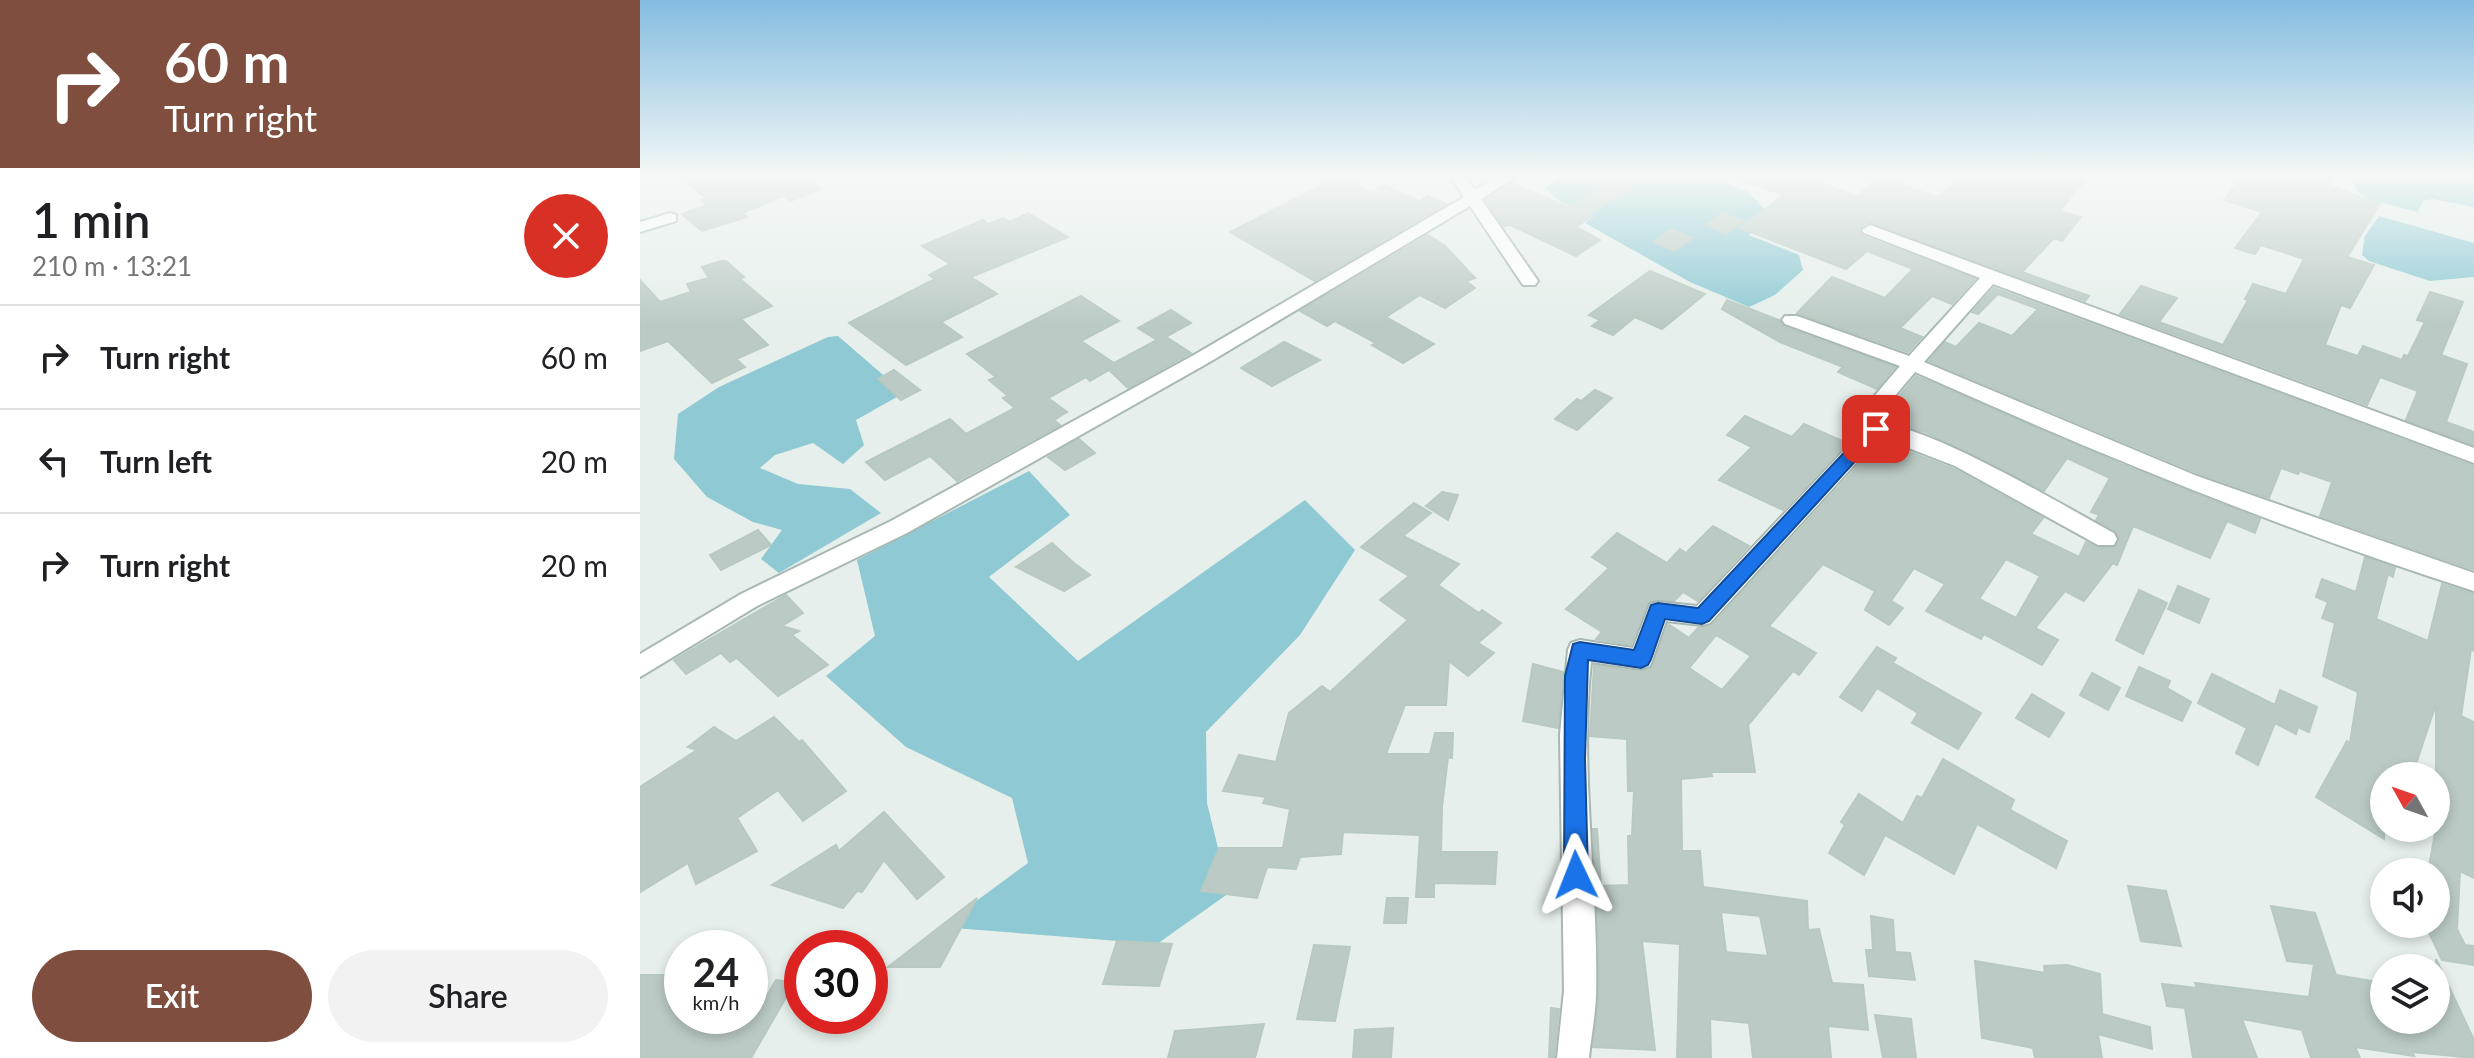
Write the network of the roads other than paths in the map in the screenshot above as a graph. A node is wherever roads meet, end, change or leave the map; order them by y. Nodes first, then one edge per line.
1 (1426, 226) edge
2 (1493, 226) edge
3 (1870, 230) dead end
4 (1990, 277) junction
5 (1529, 281) dead end
6 (1791, 320) dead end
7 (1912, 364) junction
8 (1863, 421) dead end
9 (2474, 456) edge
10 (2106, 539) dead end
11 (2474, 582) edge
12 (640, 667) edge
13 (1573, 1058) edge

1 - 12 street
2 - 5 street
3 - 4 street
4 - 7 street
4 - 9 street
6 - 7 street
7 - 8 street
7 - 11 street
10 - 13 street

